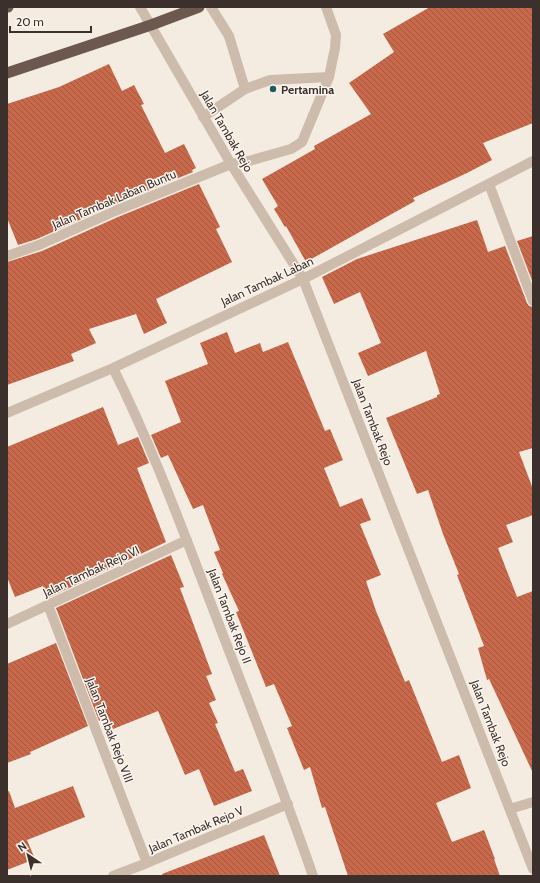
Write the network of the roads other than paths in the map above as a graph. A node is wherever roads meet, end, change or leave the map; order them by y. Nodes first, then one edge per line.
1 (140, 7) edge
2 (199, 7) edge
3 (210, 7) edge
4 (326, 7) edge
5 (151, 25) junction
6 (7, 73) edge
7 (329, 77) junction
8 (245, 89) junction
9 (203, 117) junction
10 (533, 161) edge
11 (230, 164) junction
12 (489, 184) junction
13 (7, 256) edge
14 (303, 279) junction
15 (533, 301) edge
16 (113, 368) junction
17 (7, 413) edge
18 (187, 540) junction
19 (48, 605) junction
20 (7, 624) edge
21 (533, 802) edge
22 (288, 804) junction
23 (510, 809) junction
24 (148, 864) junction
25 (533, 869) edge
26 (113, 876) edge
27 (313, 876) edge

1 - 5 street, Jalan Tambak Rejo
2 - 5 highway
3 - 8 street
4 - 7 street, Jalan Tambak Laban Buntu
5 - 6 highway
5 - 9 street, Jalan Tambak Rejo
7 - 8 street
7 - 11 street, Jalan Tambak Laban Buntu
8 - 9 street
9 - 11 street, Jalan Tambak Rejo
10 - 12 street, Jalan Tambak Laban
11 - 13 street, Jalan Tambak Laban Buntu
11 - 14 street, Jalan Tambak Rejo
12 - 14 street, Jalan Tambak Laban
12 - 15 street
14 - 16 street, Jalan Tambak Laban
14 - 23 street, Jalan Tambak Rejo
16 - 17 street, Jalan Tambak Laban
16 - 18 street, Jalan Tambak Rejo II
18 - 19 street, Jalan Tambak Rejo VI
18 - 22 street, Jalan Tambak Rejo II
19 - 20 street, Jalan Tambak Rejo VI
19 - 24 street, Jalan Tambak Rejo VIII
21 - 23 street
22 - 24 street, Jalan Tambak Rejo V
22 - 27 street, Jalan Tambak Rejo II
23 - 25 street, Jalan Tambak Rejo
24 - 26 street, Jalan Tambak Rejo V

